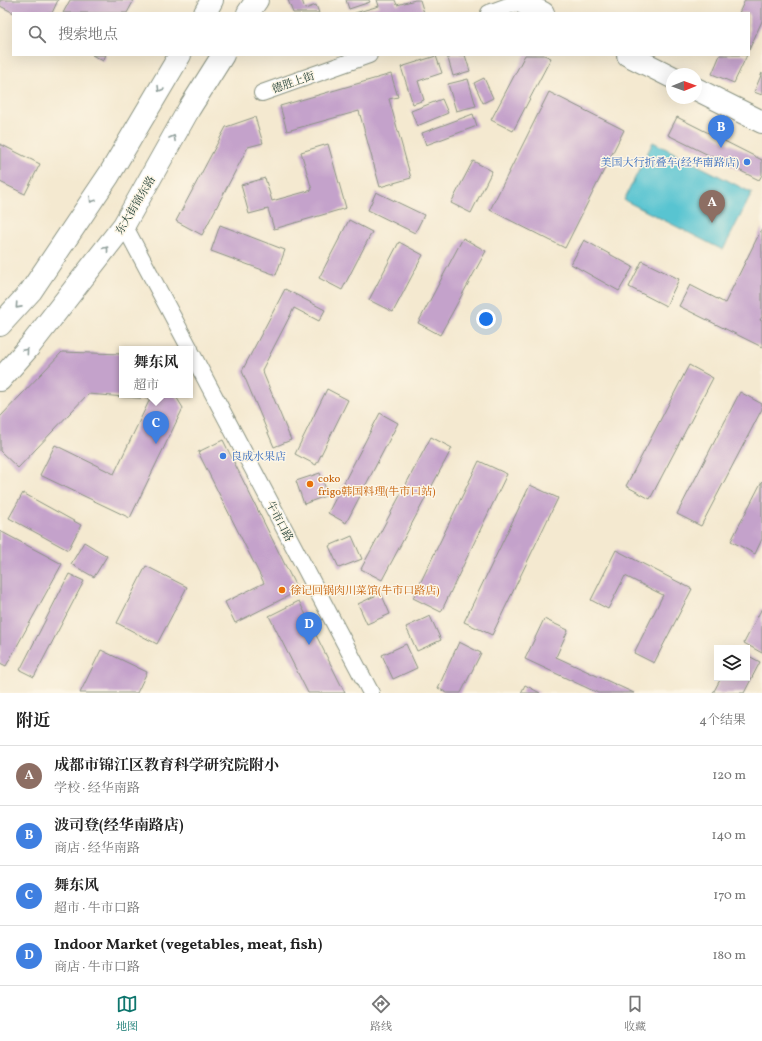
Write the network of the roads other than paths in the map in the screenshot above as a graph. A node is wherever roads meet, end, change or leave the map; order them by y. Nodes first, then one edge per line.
1 (212, 0) edge
2 (256, 0) edge
3 (520, 1) edge
4 (206, 12) edge
5 (249, 12) edge
6 (492, 12) edge
7 (541, 12) edge
8 (179, 56) edge
9 (221, 56) edge
10 (366, 56) edge
11 (630, 56) edge
12 (666, 74) edge
13 (702, 92) edge
14 (262, 93) dead end
15 (762, 122) edge
16 (124, 225) junction
17 (0, 325) edge
18 (188, 346) edge
19 (193, 355) edge
20 (0, 380) edge
21 (371, 693) edge

1 - 4 main road
2 - 5 main road
3 - 6 street
3 - 7 main road
8 -> 17 main road
16 -> 9 main road, 东大街锦东路
10 - 14 street, 德胜上街
11 - 12 main road
13 - 15 main road
16 - 18 street, 牛市口路
20 -> 16 main road, 东大街锦东路
19 - 21 street, 牛市口路

